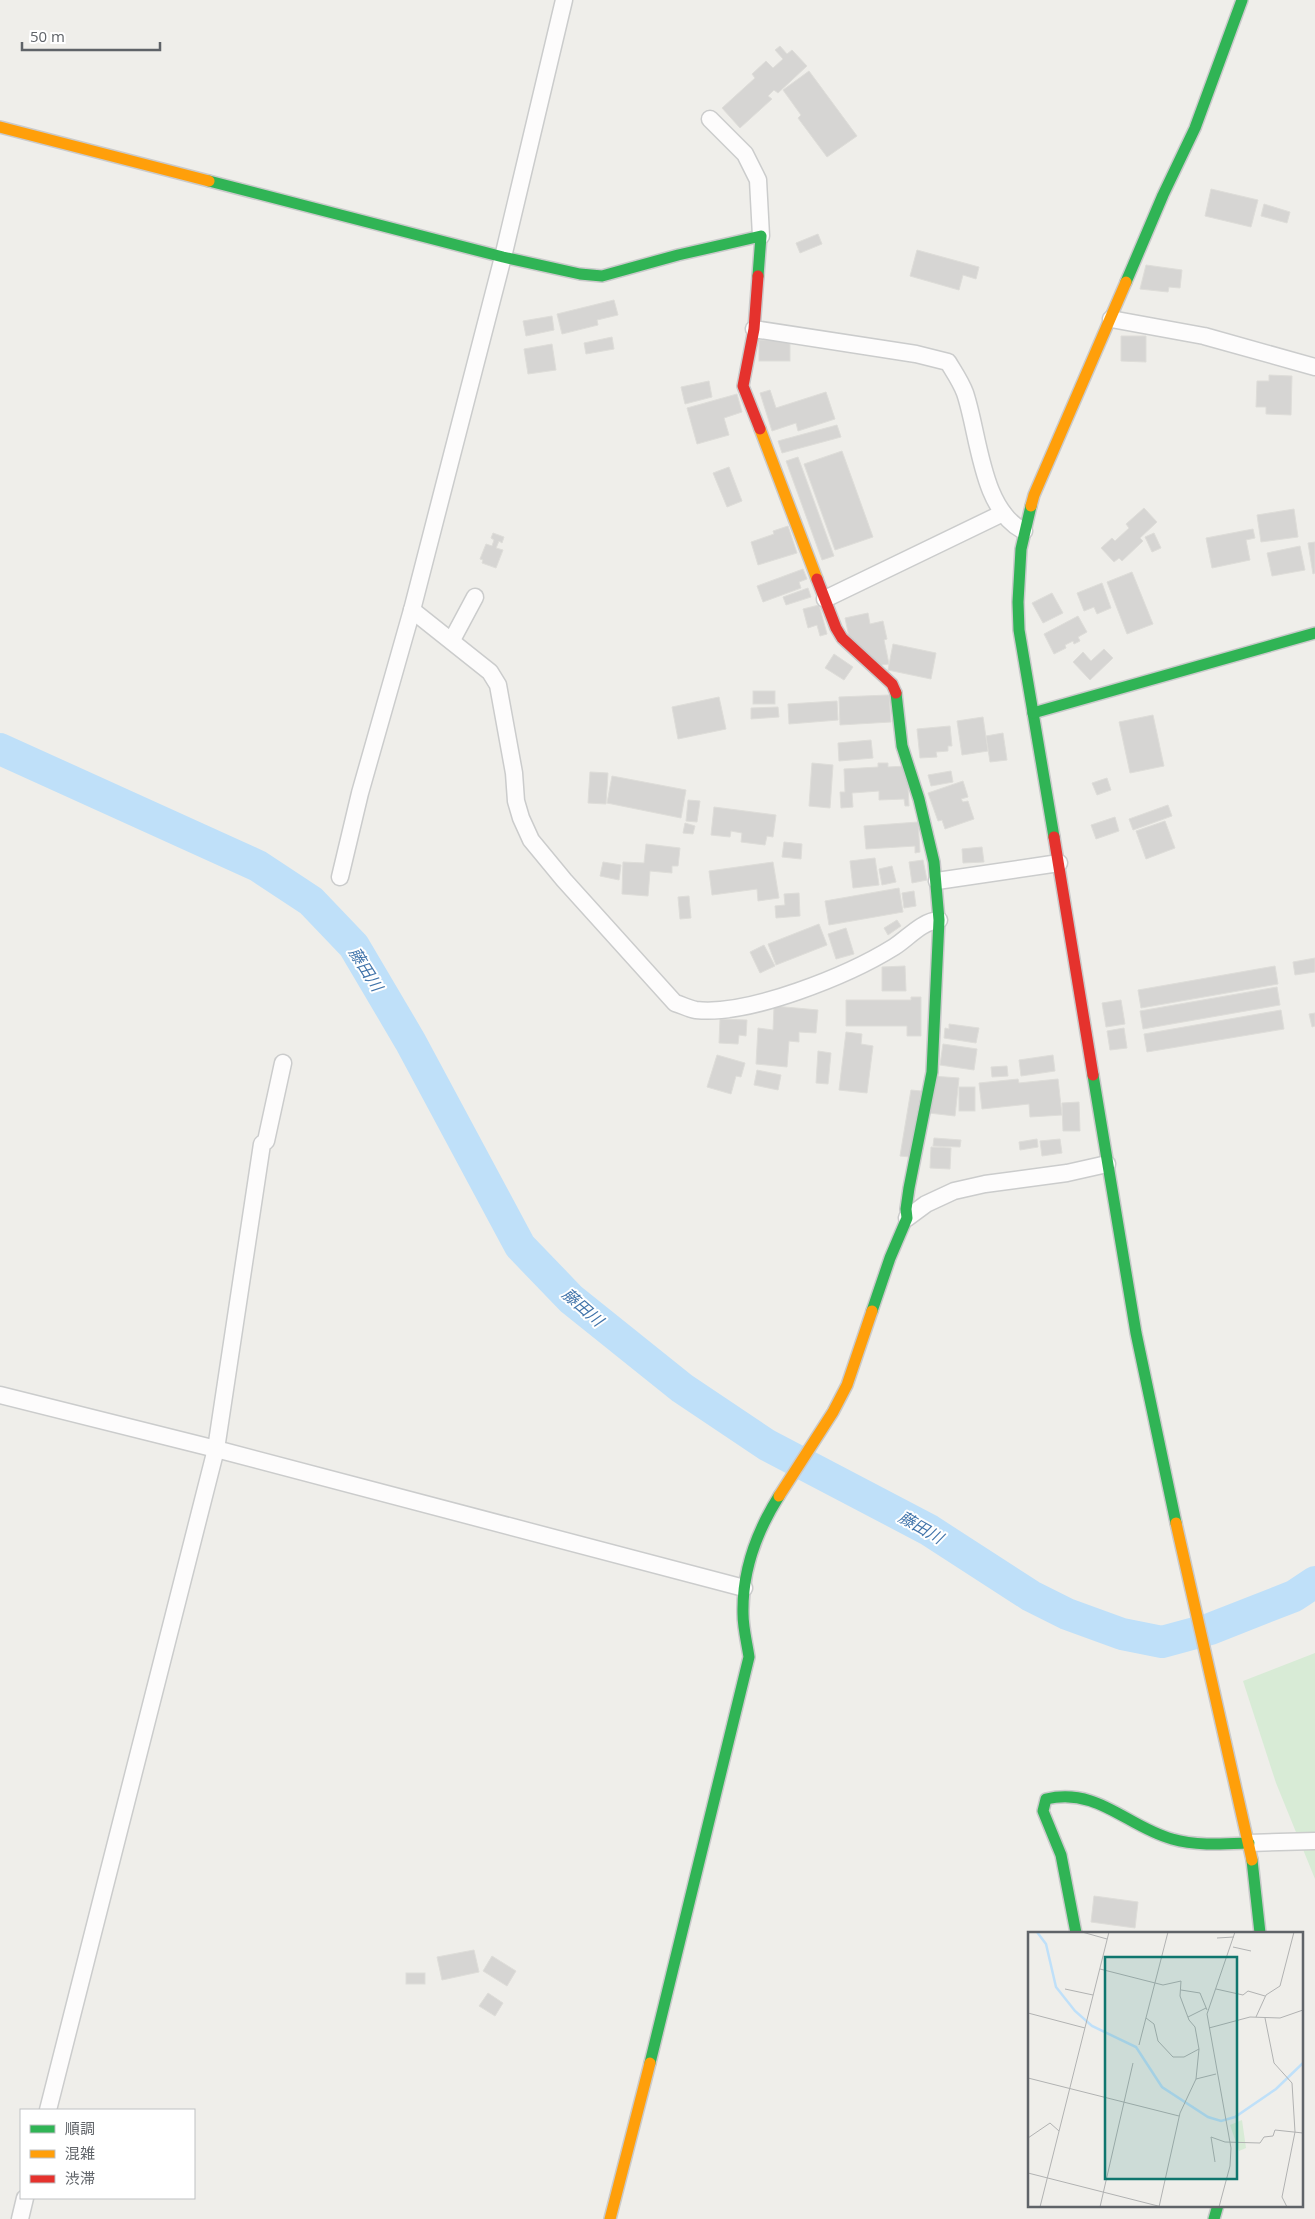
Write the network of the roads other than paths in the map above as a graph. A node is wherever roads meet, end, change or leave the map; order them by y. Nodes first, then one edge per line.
1 (564, 0) edge
2 (1242, 0) edge
3 (710, 119) dead end
4 (0, 128) edge
5 (761, 236) junction
6 (503, 257) junction
7 (1111, 319) junction
8 (754, 328) junction
9 (1315, 367) edge
10 (1003, 513) junction
11 (1024, 531) junction
12 (475, 596) dead end
13 (825, 599) junction
14 (412, 610) junction
15 (1315, 633) edge
16 (452, 640) junction
17 (1033, 713) junction
18 (1059, 863) junction
19 (340, 877) dead end
20 (937, 881) junction
21 (939, 920) junction
22 (283, 1063) dead end
23 (1107, 1164) junction
24 (907, 1218) junction
25 (0, 1395) edge
26 (216, 1449) junction
27 (744, 1588) junction
28 (1315, 1842) edge
29 (1249, 1843) junction
30 (1076, 1932) edge
31 (1260, 1932) edge
32 (48, 2109) edge
33 (26, 2199) edge
34 (1218, 2206) edge
35 (20, 2219) edge
36 (610, 2219) edge
37 (1214, 2219) edge

1 - 6 street
2 - 7 street
3 - 5 street
4 - 6 street
5 - 6 street
5 - 8 street
6 - 14 street
7 - 9 street
7 - 11 street
8 - 10 street
8 - 13 street
10 - 11 street
10 - 13 street
11 - 17 street
12 - 16 street
13 - 20 street
14 - 16 street
14 - 19 street
15 - 17 street
16 - 21 street
17 - 18 street
18 - 20 street
18 - 23 street
20 - 21 street
21 - 24 street
22 - 26 street
23 - 24 street
23 - 29 street
24 - 27 street
25 - 26 street
26 - 27 street
26 - 32 street
27 - 36 street
28 - 29 street
29 - 30 street
29 - 31 street
33 - 35 street
34 - 37 street

